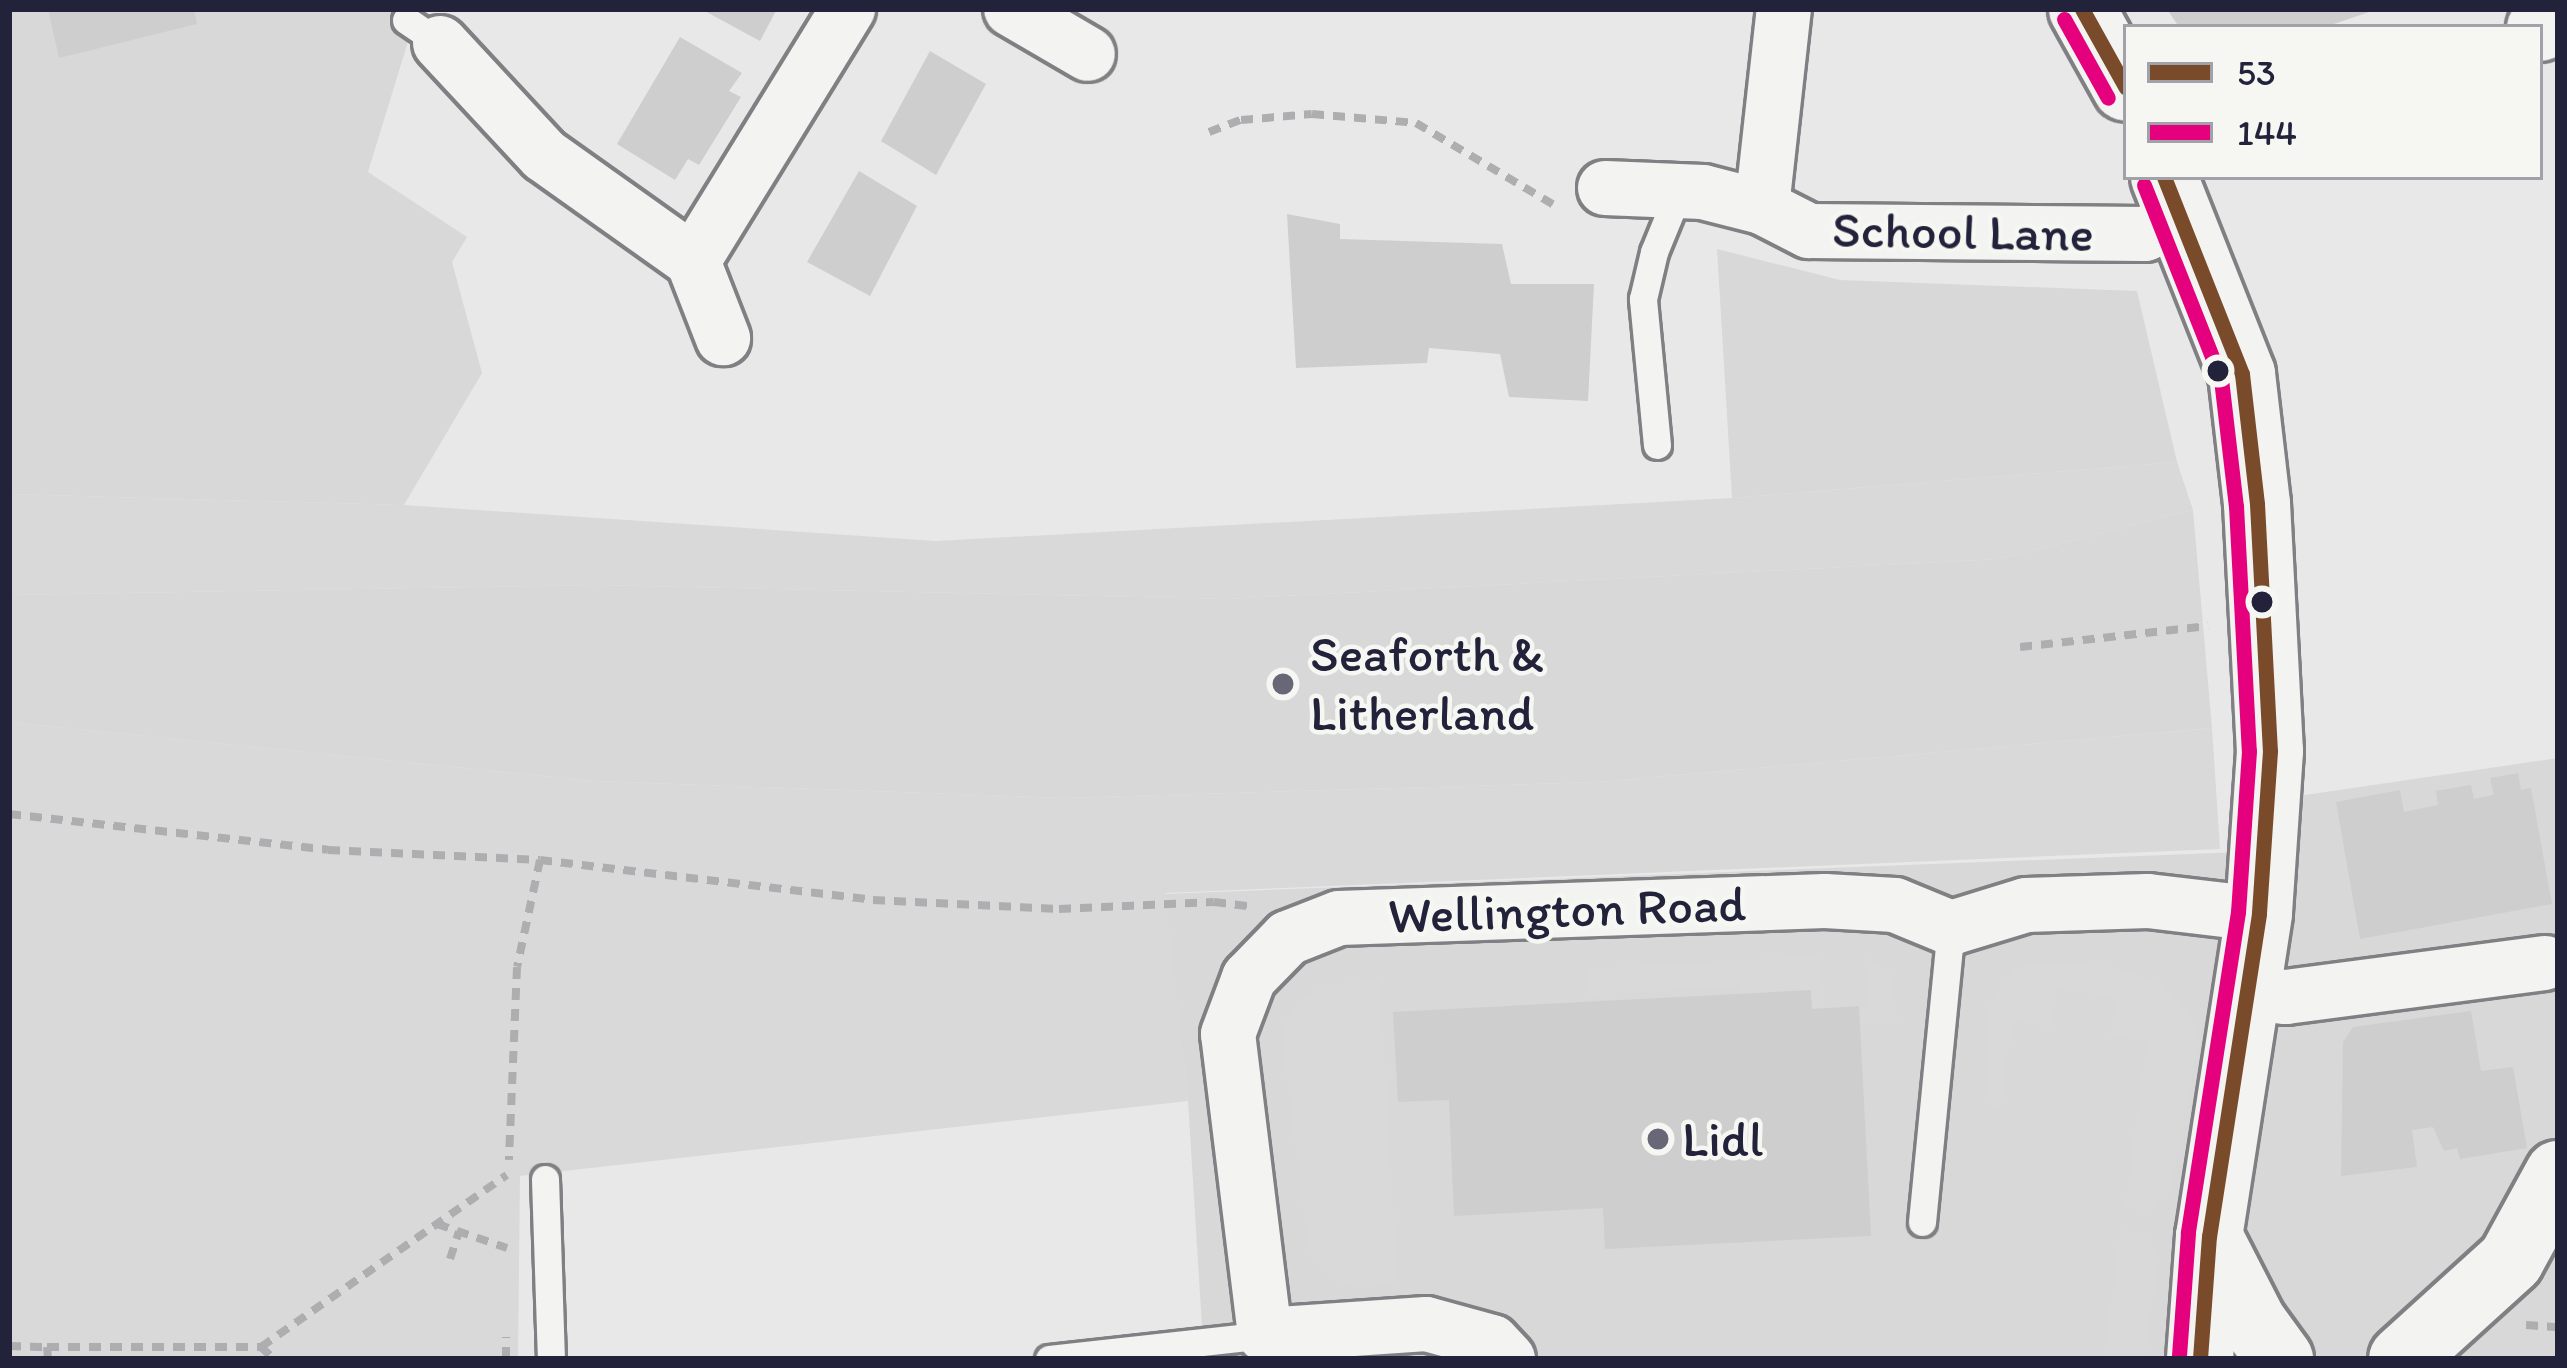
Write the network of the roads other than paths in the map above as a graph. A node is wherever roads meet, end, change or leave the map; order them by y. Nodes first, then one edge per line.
1 (848, 9) edge
2 (1011, 9) edge
3 (1784, 9) edge
4 (2082, 9) edge
5 (423, 31) dead end
6 (1088, 54) dead end
7 (2123, 83) edge
8 (1679, 191) junction
9 (2172, 197) edge
10 (1583, 199) road end
11 (1762, 208) junction
12 (693, 261) junction
13 (723, 338) dead end
14 (1657, 445) dead end
15 (2259, 914) junction
16 (1951, 928) junction
17 (2545, 963) dead end
18 (2247, 993) junction
19 (2558, 1174) edge
20 (545, 1179) dead end
21 (1922, 1222) dead end
22 (2209, 1236) junction
23 (1265, 1335) junction
24 (551, 1359) edge
25 (1049, 1359) edge
26 (1508, 1359) edge
27 (2200, 1359) edge
28 (2280, 1359) edge
29 (2402, 1359) edge

1 - 12 street
2 - 6 street
3 - 11 street
4 - 7 main road
5 - 12 street
8 - 10 street, School Lane
8 - 11 street, School Lane
8 - 14 lane
9 - 11 street, School Lane
9 - 15 main road
12 - 13 street
15 - 16 street
15 - 18 main road
16 - 21 lane
16 - 23 street, Wellington Road
17 - 18 street
18 - 22 main road
19 - 29 main road
20 - 24 lane
22 - 27 main road
22 - 28 main road
23 - 25 lane
23 - 26 street

